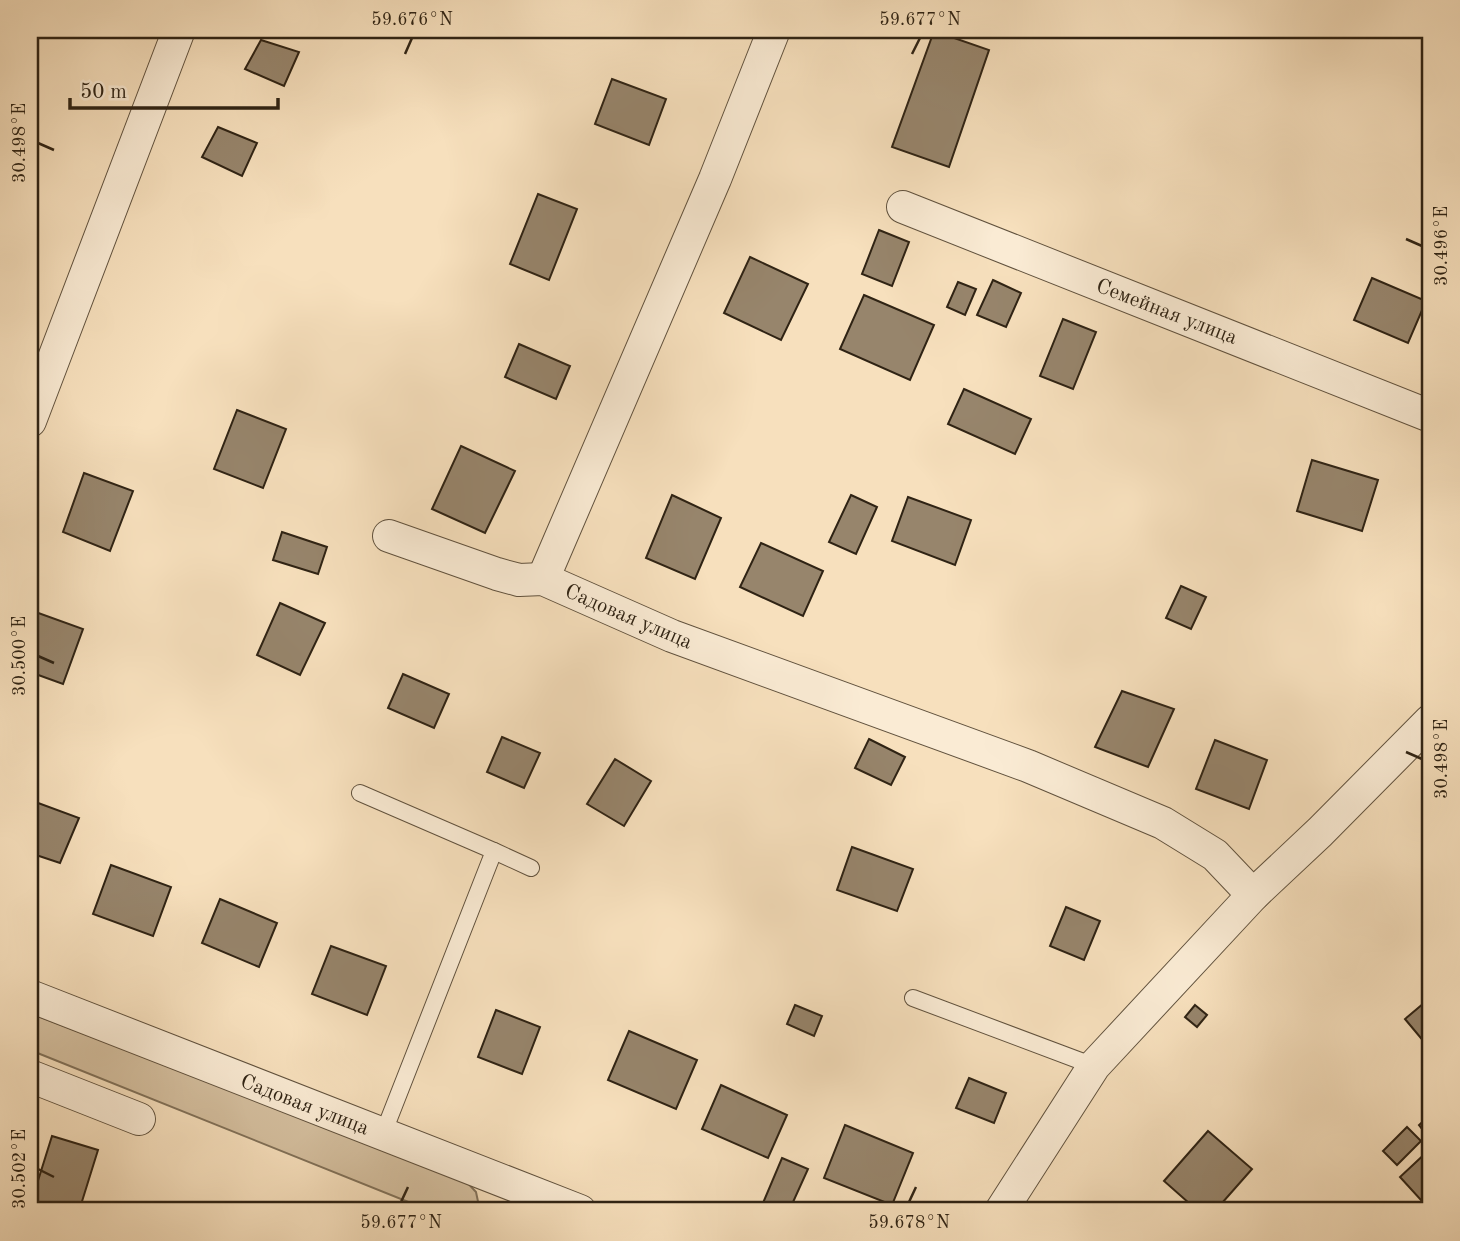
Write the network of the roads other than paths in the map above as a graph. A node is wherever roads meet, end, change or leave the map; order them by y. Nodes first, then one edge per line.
1 (179, 30) edge
2 (774, 30) edge
3 (903, 207) dead end
4 (1430, 416) edge
5 (30, 421) edge
6 (389, 536) dead end
7 (543, 579) junction
8 (1430, 721) edge
9 (360, 793) dead end
10 (494, 851) junction
11 (531, 868) dead end
12 (1253, 895) junction
13 (30, 996) edge
14 (913, 998) dead end
15 (1094, 1066) junction
16 (30, 1076) edge
17 (139, 1119) dead end
18 (383, 1134) junction
19 (527, 1202) edge
20 (580, 1211) edge
21 (1001, 1211) edge

1 - 5 street
2 - 7 street, Садовая улица
3 - 4 street, Семейная улица
6 - 7 street
7 - 12 street, Садовая улица
8 - 12 street
9 - 10 lane
10 - 11 lane
10 - 18 lane
12 - 15 street
13 - 18 street, Садовая улица
14 - 15 lane
15 - 21 street
16 - 17 street
18 - 19 street, Садовая улица
19 - 20 street, Садовая улица

